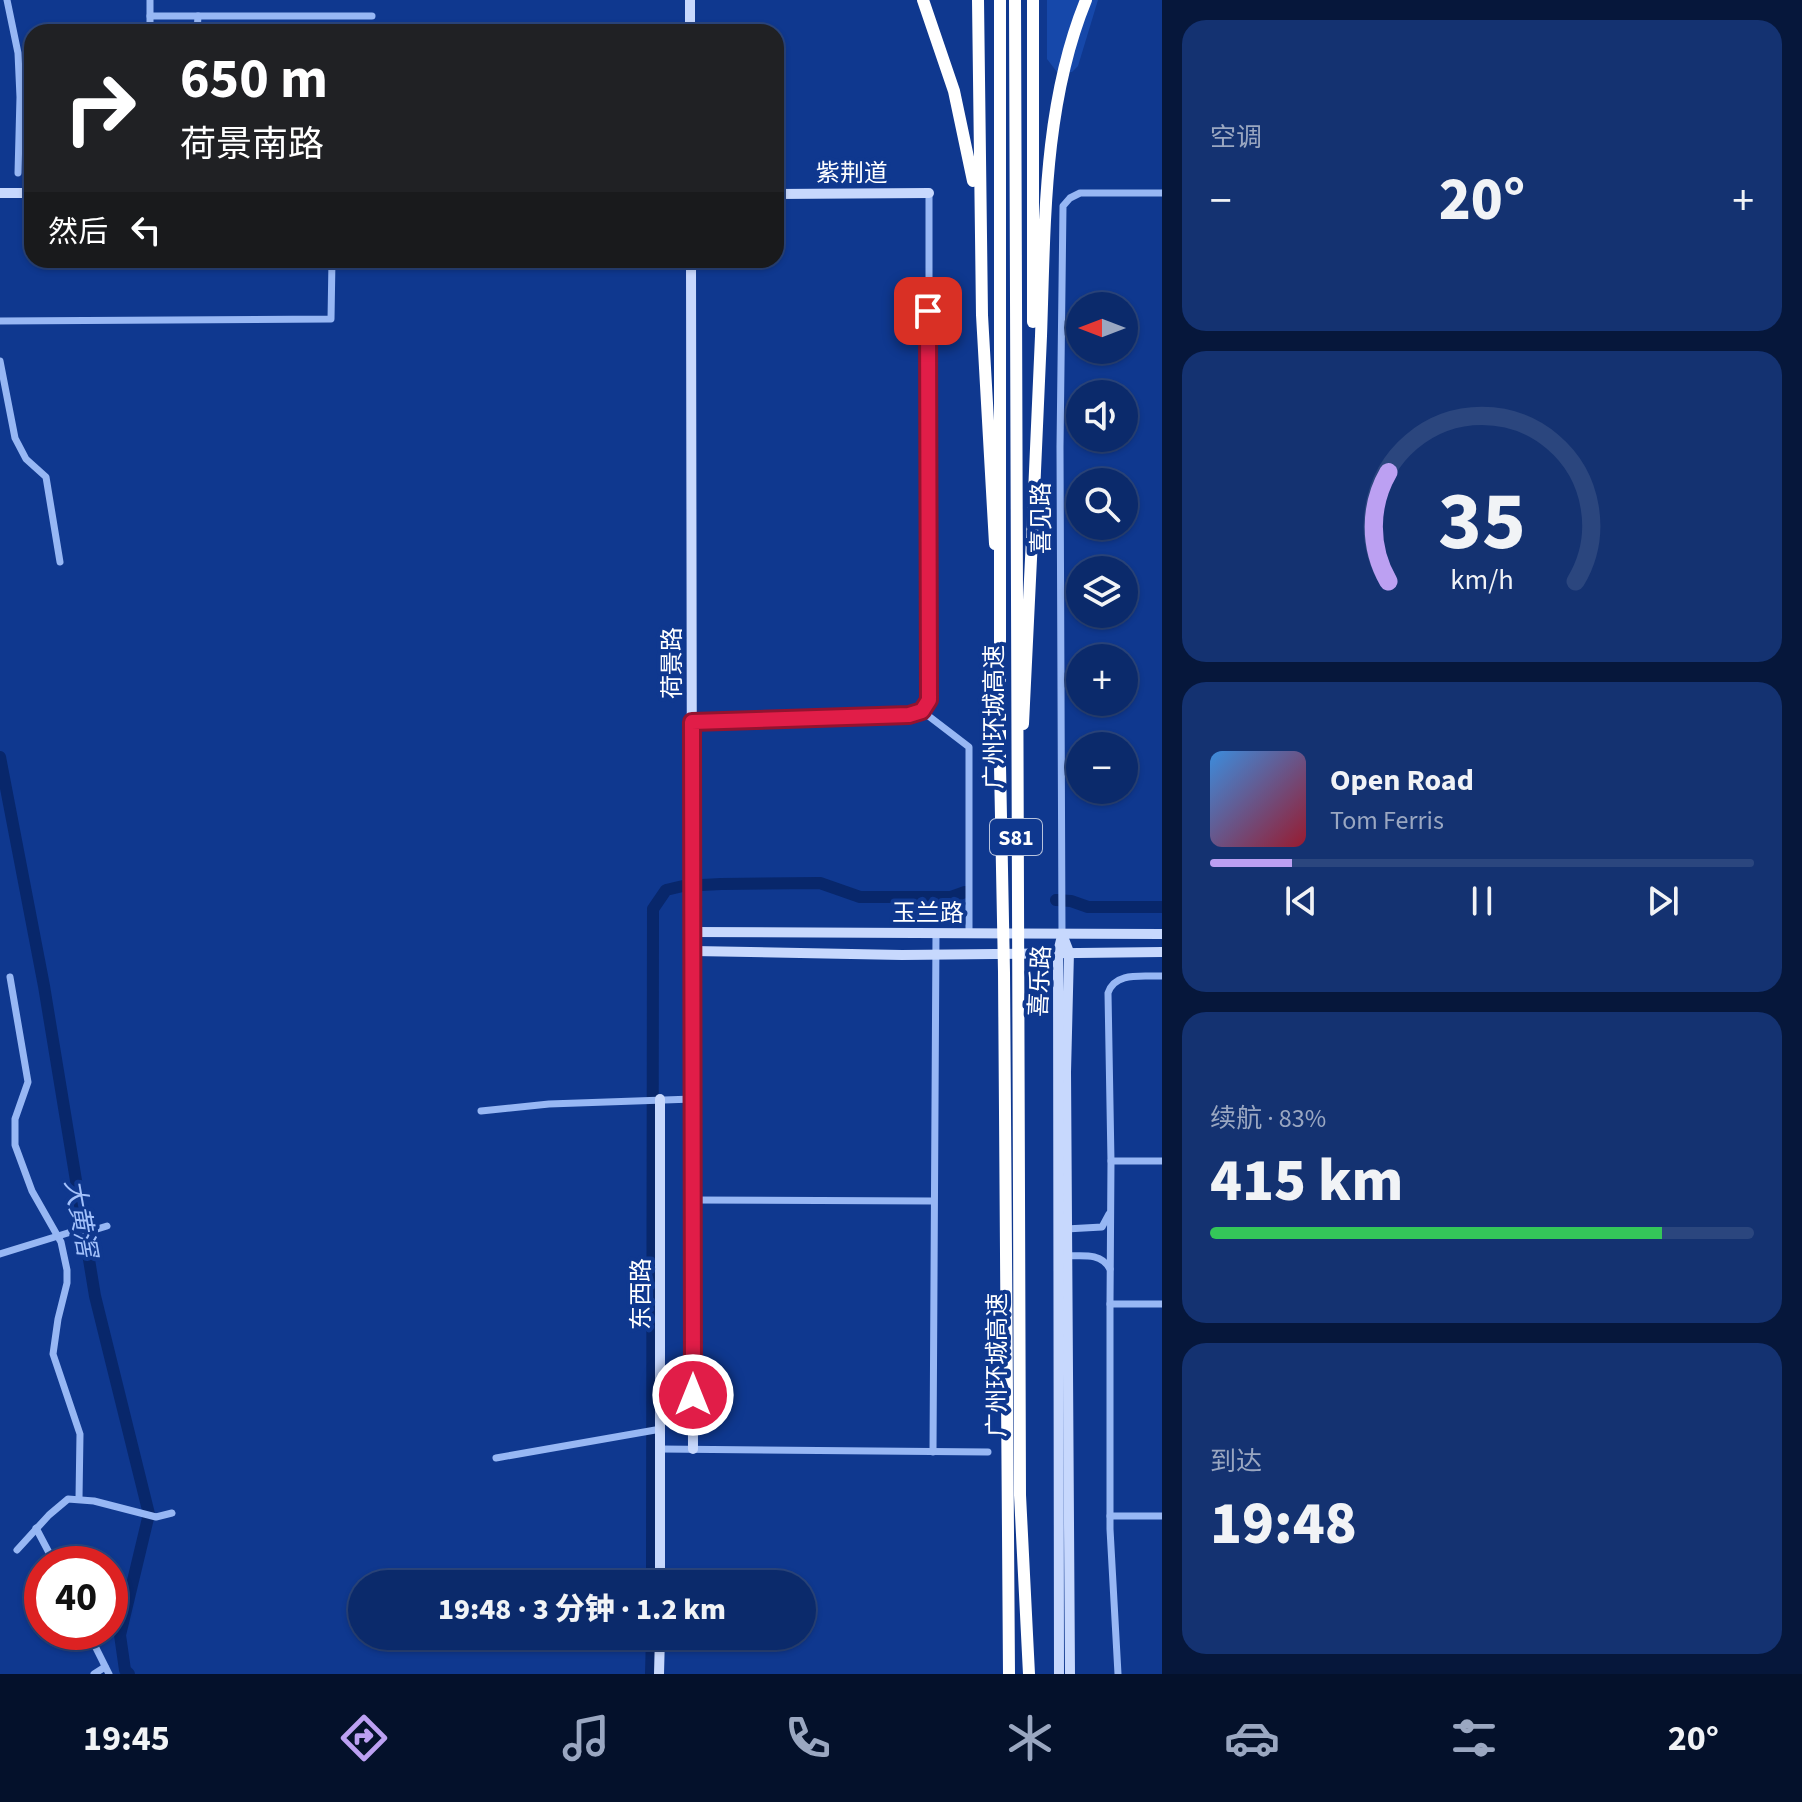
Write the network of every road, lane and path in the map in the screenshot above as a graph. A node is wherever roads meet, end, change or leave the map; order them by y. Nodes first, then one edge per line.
1 (7, 0) edge
2 (150, 0) edge
3 (690, 0) edge
4 (923, 0) edge
5 (978, 0) edge
6 (1000, 0) edge
7 (1015, 0) edge
8 (1033, 0) edge
9 (1086, 0) edge
10 (150, 16) junction
11 (198, 16) junction
12 (372, 16) dead end
13 (150, 24) edge
14 (198, 24) edge
15 (690, 24) edge
16 (18, 173) dead end
17 (0, 193) edge
18 (24, 193) edge
19 (929, 193) joint
20 (1162, 193) edge
21 (784, 194) edge
22 (980, 253) junction
23 (332, 268) edge
24 (691, 268) edge
25 (0, 321) edge
26 (0, 361) edge
27 (1033, 497) junction
28 (60, 562) dead end
29 (922, 711) junction
30 (692, 722) junction
31 (1000, 766) junction
32 (1016, 835) junction
33 (693, 932) junction
34 (936, 933) junction
35 (969, 934) junction
36 (1062, 934) junction
37 (1162, 934) edge
38 (694, 951) junction
39 (1063, 952) junction
40 (1162, 952) edge
41 (936, 953) junction
42 (1162, 976) edge
43 (10, 977) dead end
44 (660, 1099) junction
45 (693, 1099) junction
46 (481, 1111) dead end
47 (1111, 1161) junction
48 (1162, 1161) edge
49 (693, 1200) junction
50 (933, 1201) junction
51 (1111, 1208) junction
52 (107, 1226) dead end
53 (1063, 1229) junction
54 (58, 1236) junction
55 (0, 1254) edge
56 (1063, 1256) junction
57 (1111, 1277) junction
58 (1110, 1304) junction
59 (1162, 1304) edge
60 (661, 1429) junction
61 (661, 1449) junction
62 (693, 1449) junction
63 (933, 1452) junction
64 (988, 1452) dead end
65 (496, 1458) dead end
66 (79, 1498) junction
67 (172, 1513) dead end
68 (1110, 1516) junction
69 (1162, 1516) edge
70 (36, 1528) junction
71 (46, 1546) edge
72 (17, 1550) dead end
73 (660, 1570) edge
74 (97, 1650) edge
75 (660, 1650) edge
76 (107, 1670) edge
77 (94, 1674) edge
78 (659, 1674) edge
79 (1009, 1674) edge
80 (1029, 1674) edge
81 (1059, 1674) edge
82 (1070, 1674) edge
83 (1118, 1674) edge

1 - 16 street
2 - 10 street
3 - 15 street
4 - 22 highway
5 - 22 highway
6 - 31 highway, 广州环城高速 / S81, bridge
7 - 32 highway, 广州环城高速 / S81, bridge
8 - 27 highway
9 - 27 highway
10 - 11 street
10 - 13 street
11 - 12 street
11 - 14 street
17 - 18 street
19 - 21 street, 紫荆道
19 - 29 street
20 - 36 street, 喜见路
22 - 31 highway, bridge
23 - 25 street
24 - 30 street, 荷景路
26 - 28 street
27 - 32 highway, bridge
29 - 30 street
29 - 35 street
30 - 33 street, 荷景路
31 - 79 highway, 广州环城高速 / S81, bridge
32 - 80 highway, 广州环城高速 / S81, bridge
33 - 34 street, 玉兰路
33 - 38 street, 荷景路
34 - 35 street, 玉兰路
34 - 41 street
35 - 36 street, 玉兰路
36 - 37 street, 玉兰路
36 - 39 street, 喜乐路
38 - 41 street, 玉兰路
38 - 45 street, 荷景路
39 - 40 street, 玉兰路
39 - 41 street, 玉兰路
39 - 53 street, 喜乐路
41 - 50 street
42 - 47 street
43 - 54 street
44 - 45 street
44 - 46 street
44 - 60 street, 东西路
45 - 49 street, 荷景路
47 - 48 street
47 - 51 street
49 - 50 street
49 - 62 street, 荷景路
50 - 63 street
51 - 53 street
51 - 57 street
52 - 54 street
53 - 56 street, 喜乐路
54 - 55 street
54 - 66 street
56 - 57 street
56 - 81 street, 喜乐路
56 - 82 street, 喜乐路
57 - 58 street
58 - 59 street
58 - 68 street
60 - 61 street, 东西路
60 - 65 street
61 - 62 street
61 - 73 street, 东西路
62 - 63 street
63 - 64 street
66 - 67 street
66 - 70 street
68 - 69 street
68 - 83 street
70 - 71 street
70 - 72 street
74 - 76 street
75 - 78 street
76 - 77 street

